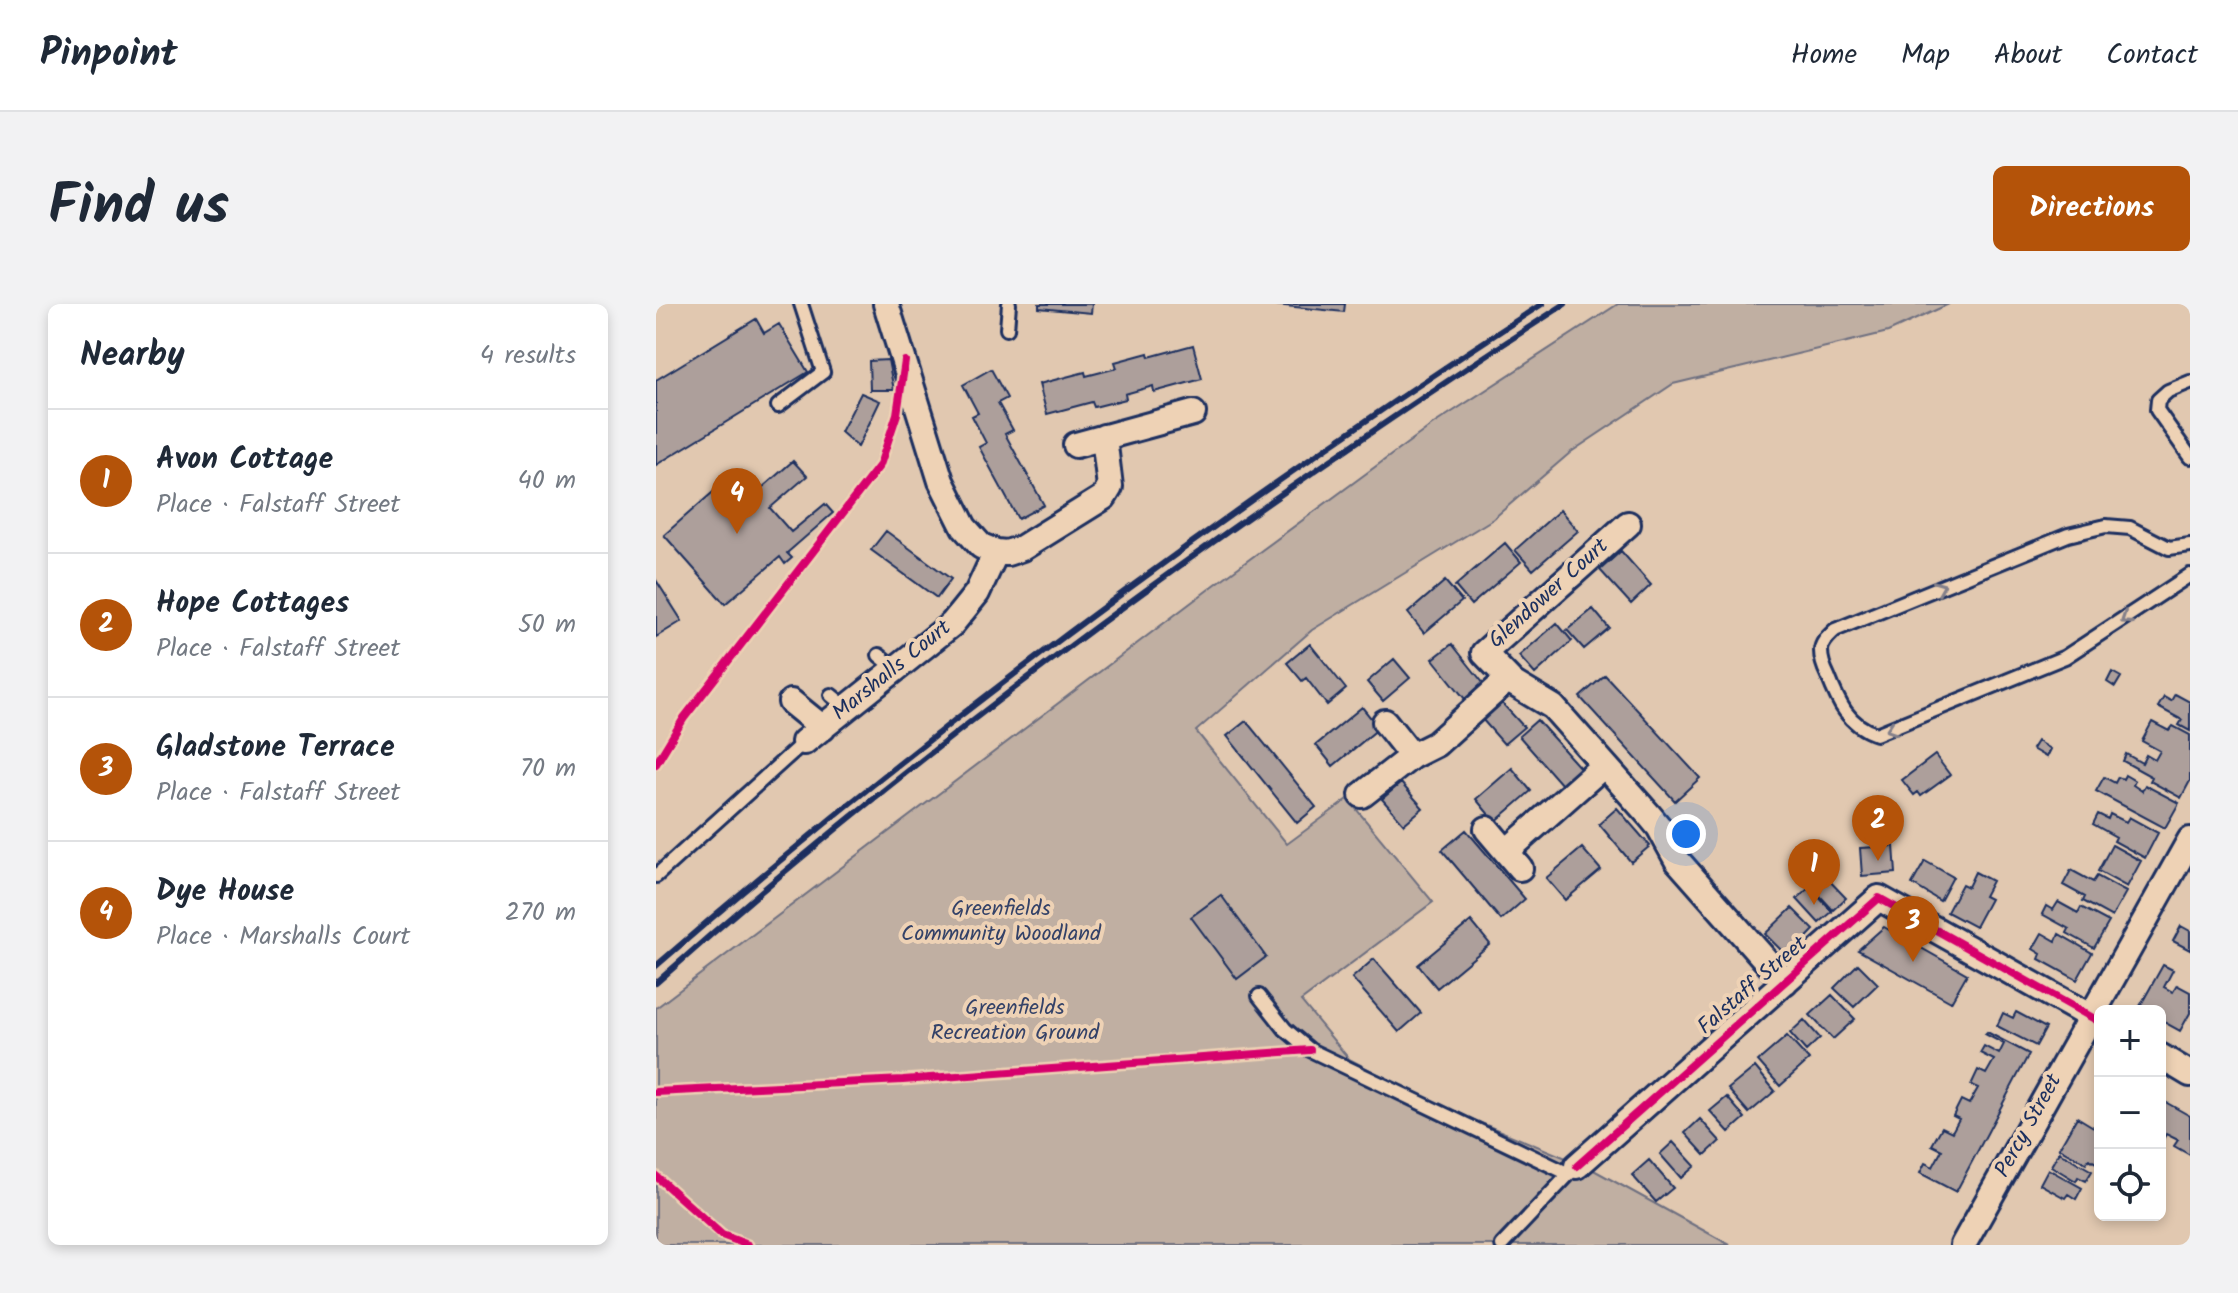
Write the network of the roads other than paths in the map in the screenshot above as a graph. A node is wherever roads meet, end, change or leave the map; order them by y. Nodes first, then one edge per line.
1 (801, 304) edge
2 (886, 304) edge
3 (1009, 304) edge
4 (1007, 329) dead end
5 (2190, 382) edge
6 (778, 406) dead end
7 (1193, 413) dead end
8 (1104, 437) junction
9 (1076, 445) dead end
10 (2190, 457) edge
11 (1628, 524) dead end
12 (2190, 545) edge
13 (996, 552) junction
14 (2190, 575) edge
15 (1508, 679) junction
16 (791, 702) dead end
17 (1385, 722) dead end
18 (814, 735) junction
19 (1412, 756) junction
20 (1604, 765) junction
21 (1362, 795) dead end
22 (1487, 829) dead end
23 (2190, 840) edge
24 (656, 876) edge
25 (1785, 982) junction
26 (1259, 996) dead end
27 (2103, 1005) edge
28 (2094, 1019) edge
29 (2094, 1022) edge
30 (2166, 1060) edge
31 (2190, 1074) edge
32 (1573, 1170) junction
33 (1502, 1245) edge
34 (1963, 1245) edge

1 - 6 lane
2 - 13 street
3 - 4 lane
5 - 10 lane
7 - 8 street
8 - 9 street
8 - 13 street
11 - 15 street, Glendower Court
14 -> 12 lane
13 - 18 street, Marshalls Court
15 - 19 street
15 - 20 street, Glendower Court
16 - 18 street
17 - 19 street
18 - 24 lane
19 - 21 street
20 - 22 street
20 - 25 street, Glendower Court
23 - 27 street, Percy Street
25 - 28 street, Falstaff Street
25 - 32 street, Falstaff Street
26 - 32 lane
29 - 34 street, Percy Street
30 - 31 street
32 - 33 lane

